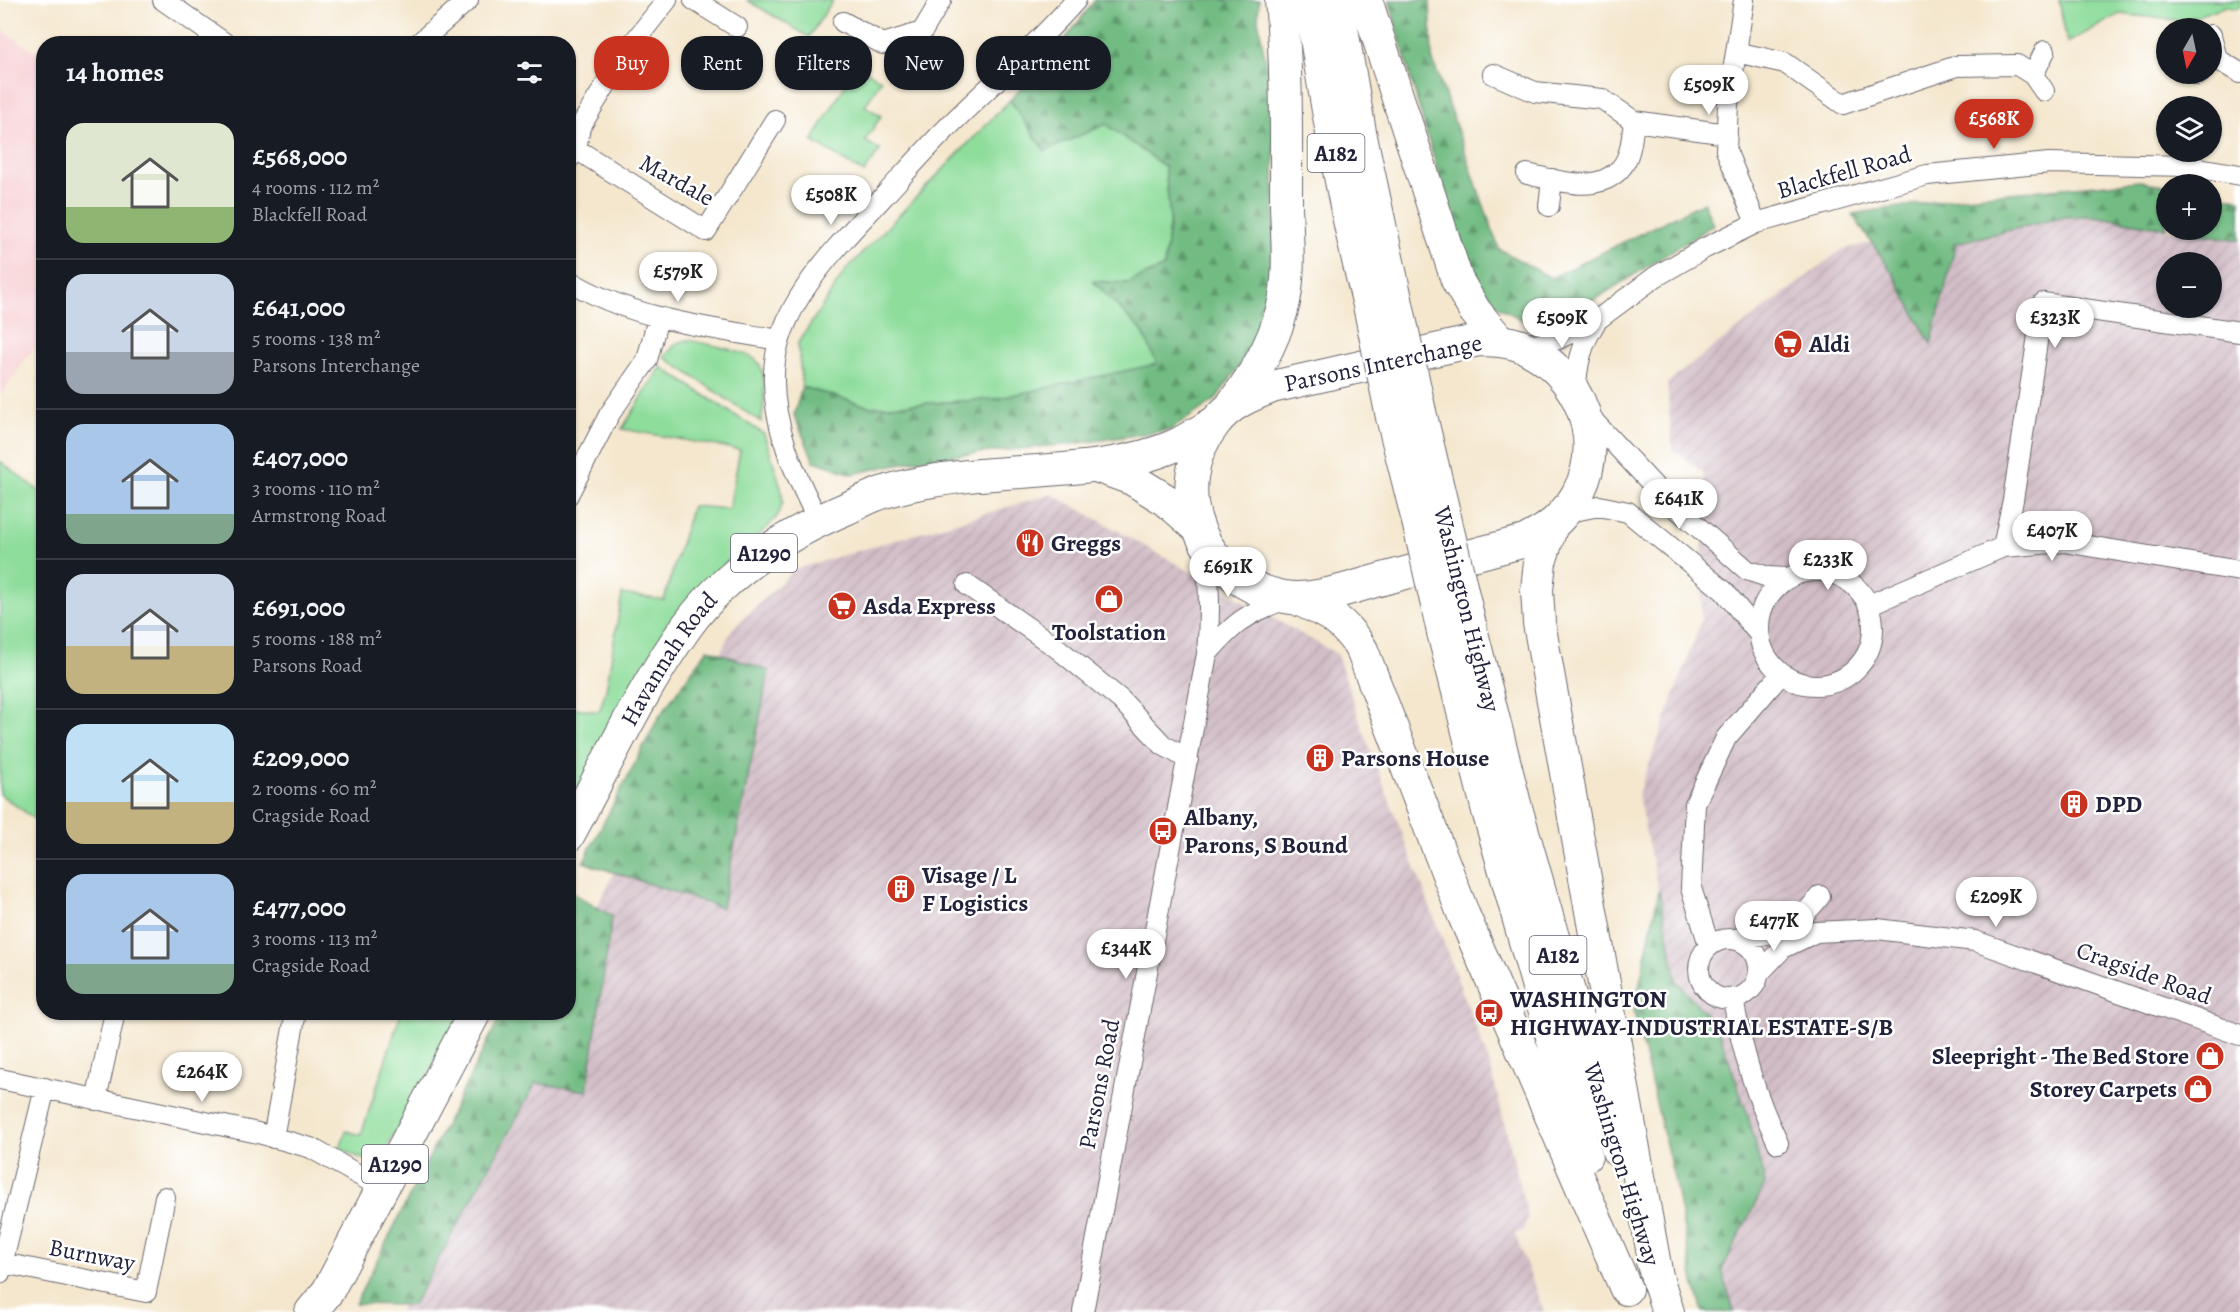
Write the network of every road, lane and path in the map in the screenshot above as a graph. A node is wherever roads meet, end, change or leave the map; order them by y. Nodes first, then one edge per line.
1 (667, 0) edge
2 (694, 0) edge
3 (941, 0) edge
4 (1076, 0) edge
5 (1281, 0) edge
6 (1310, 0) edge
7 (1337, 0) edge
8 (1366, 0) edge
9 (1744, 0) edge
10 (166, 1) edge
11 (463, 2) edge
12 (843, 22) dead end
13 (737, 27) dead end
14 (215, 36) edge
15 (427, 36) edge
16 (1736, 51) junction
17 (2045, 51) dead end
18 (2222, 70) edge
19 (2240, 73) edge
20 (1493, 74) dead end
21 (775, 120) dead end
22 (1634, 121) junction
23 (1727, 134) junction
24 (576, 141) edge
25 (576, 157) edge
26 (1527, 174) dead end
27 (2240, 175) edge
28 (1552, 179) junction
29 (1550, 206) dead end
30 (1756, 223) junction
31 (576, 285) edge
32 (1383, 302) junction
33 (658, 318) junction
34 (1597, 320) junction
35 (2240, 332) edge
36 (779, 340) junction
37 (1512, 344) junction
38 (1580, 402) junction
39 (1222, 416) junction
40 (1095, 466) junction
41 (576, 479) edge
42 (1558, 519) junction
43 (818, 520) junction
44 (1201, 535) junction
45 (2003, 547) junction
46 (2240, 571) edge
47 (1786, 578) junction
48 (967, 585) dead end
49 (1291, 598) junction
50 (1869, 605) junction
51 (1456, 629) junction
52 (1759, 634) junction
53 (1207, 654) junction
54 (1781, 674) junction
55 (1188, 759) junction
56 (576, 821) edge
57 (1816, 932) junction
58 (1735, 939) junction
59 (1709, 945) junction
60 (1760, 972) junction
61 (1733, 998) junction
62 (113, 1020) edge
63 (295, 1020) edge
64 (471, 1020) edge
65 (2240, 1035) edge
66 (0, 1079) edge
67 (45, 1088) junction
68 (96, 1100) junction
69 (273, 1138) junction
70 (1778, 1143) dead end
71 (382, 1188) junction
72 (165, 1197) dead end
73 (2, 1268) edge
74 (1659, 1282) junction
75 (1629, 1300) edge
76 (311, 1312) edge
77 (1083, 1312) edge
78 (1668, 1312) edge

1 - 24 street, Mardale
2 - 13 street
3 - 12 street
4 - 36 street
5 - 39 main road
6 - 32 main road, Washington Highway / A182
7 - 32 main road, Washington Highway / A182
8 - 37 main road
9 - 16 street
10 - 14 street
11 - 15 street
16 - 17 street
16 - 23 street
18 - 19 street
20 - 22 street
21 - 25 street, Mardale
22 - 23 street
22 - 28 street
23 - 30 street
26 - 28 street
27 - 30 street, Blackfell Road
28 - 29 street
30 - 34 street, Blackfell Road
31 - 33 street
32 - 51 main road, Washington Highway / A182, bridge
33 - 36 street
33 - 41 street
34 - 37 street, Blackfell Road
34 - 38 street, Blackfell Road
35 - 45 street
36 - 43 street
37 - 38 main road
37 - 39 main road, Parsons Interchange
38 - 42 main road, Parsons Interchange
38 - 47 street
39 - 40 main road, Havannah Road / A1290
39 - 44 main road, Parsons Interchange
40 - 43 main road, Havannah Road / A1290
40 - 44 main road, Havannah Road / A1290
42 - 49 main road, Parsons Interchange
42 - 52 street
42 - 74 main road
43 - 56 main road, Havannah Road / A1290
44 - 49 main road, Parsons Interchange
44 - 53 street, Parsons Road
45 - 46 street
45 - 50 street
47 - 50 street
47 - 52 street
48 - 55 street
49 - 53 street
49 - 75 main road
50 - 54 street
51 - 74 main road, Washington Highway / A182
51 - 75 main road, Washington Highway / A182
52 - 54 street
53 - 55 street, Parsons Road
54 - 59 street
55 - 77 street, Parsons Road
57 - 58 street
57 - 60 street, Cragside Road
57 - 65 street, Cragside Road
58 - 59 street
58 - 60 street
59 - 61 street
60 - 61 street
61 - 70 street
62 - 68 street
63 - 69 street
64 - 71 main road, A1290
66 - 67 street
67 - 68 street
67 - 73 street, Burnway
68 - 69 street
69 - 71 street
71 - 76 main road, A1290
72 - 73 street, Burnway
74 - 78 main road, Washington Highway / A182

